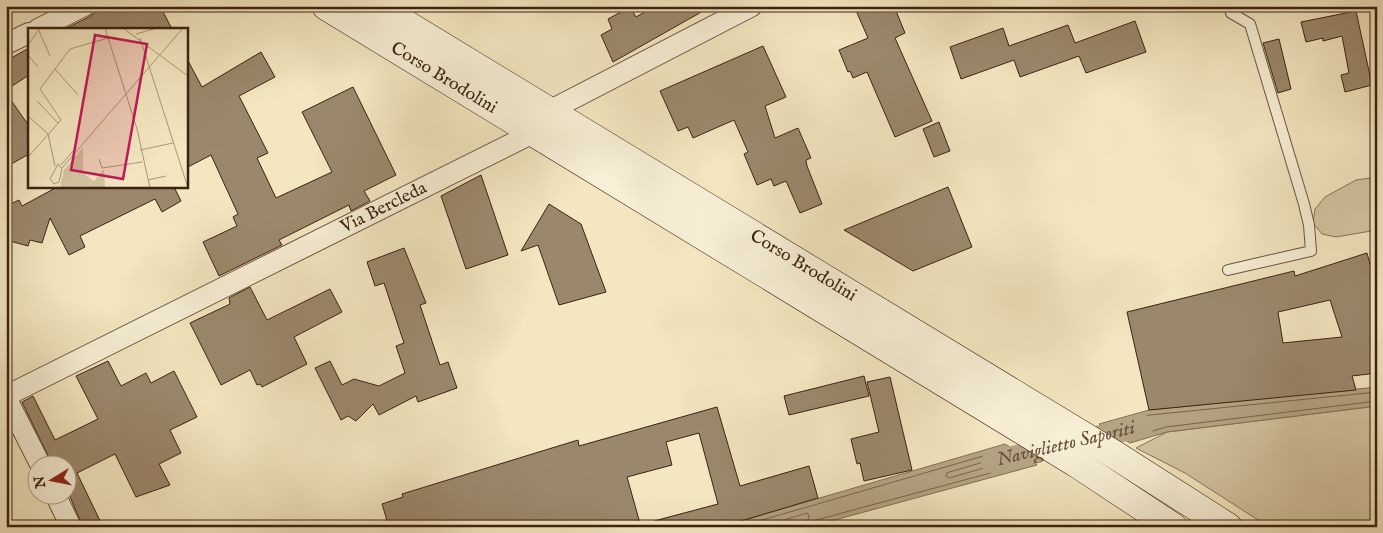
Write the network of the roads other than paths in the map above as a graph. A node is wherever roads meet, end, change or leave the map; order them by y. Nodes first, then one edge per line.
1 (84, 6) edge
2 (326, 6) edge
3 (376, 6) edge
4 (752, 6) edge
5 (1229, 6) edge
6 (40, 28) edge
7 (28, 33) edge
8 (6, 44) edge
9 (540, 122) junction
10 (1228, 270) dead end
11 (6, 397) edge
12 (36, 456) edge
13 (61, 506) edge
14 (71, 527) edge
15 (1173, 527) edge
16 (1228, 527) edge

1 - 6 street
2 - 9 main road, Corso Brodolini
3 - 9 main road, Corso Brodolini
4 - 9 street, Via Bercleda
5 - 10 lane
7 - 8 street
9 - 11 street, Via Bercleda
9 - 15 main road, Corso Brodolini
9 - 16 main road, Corso Brodolini
11 - 12 street
13 - 14 street

